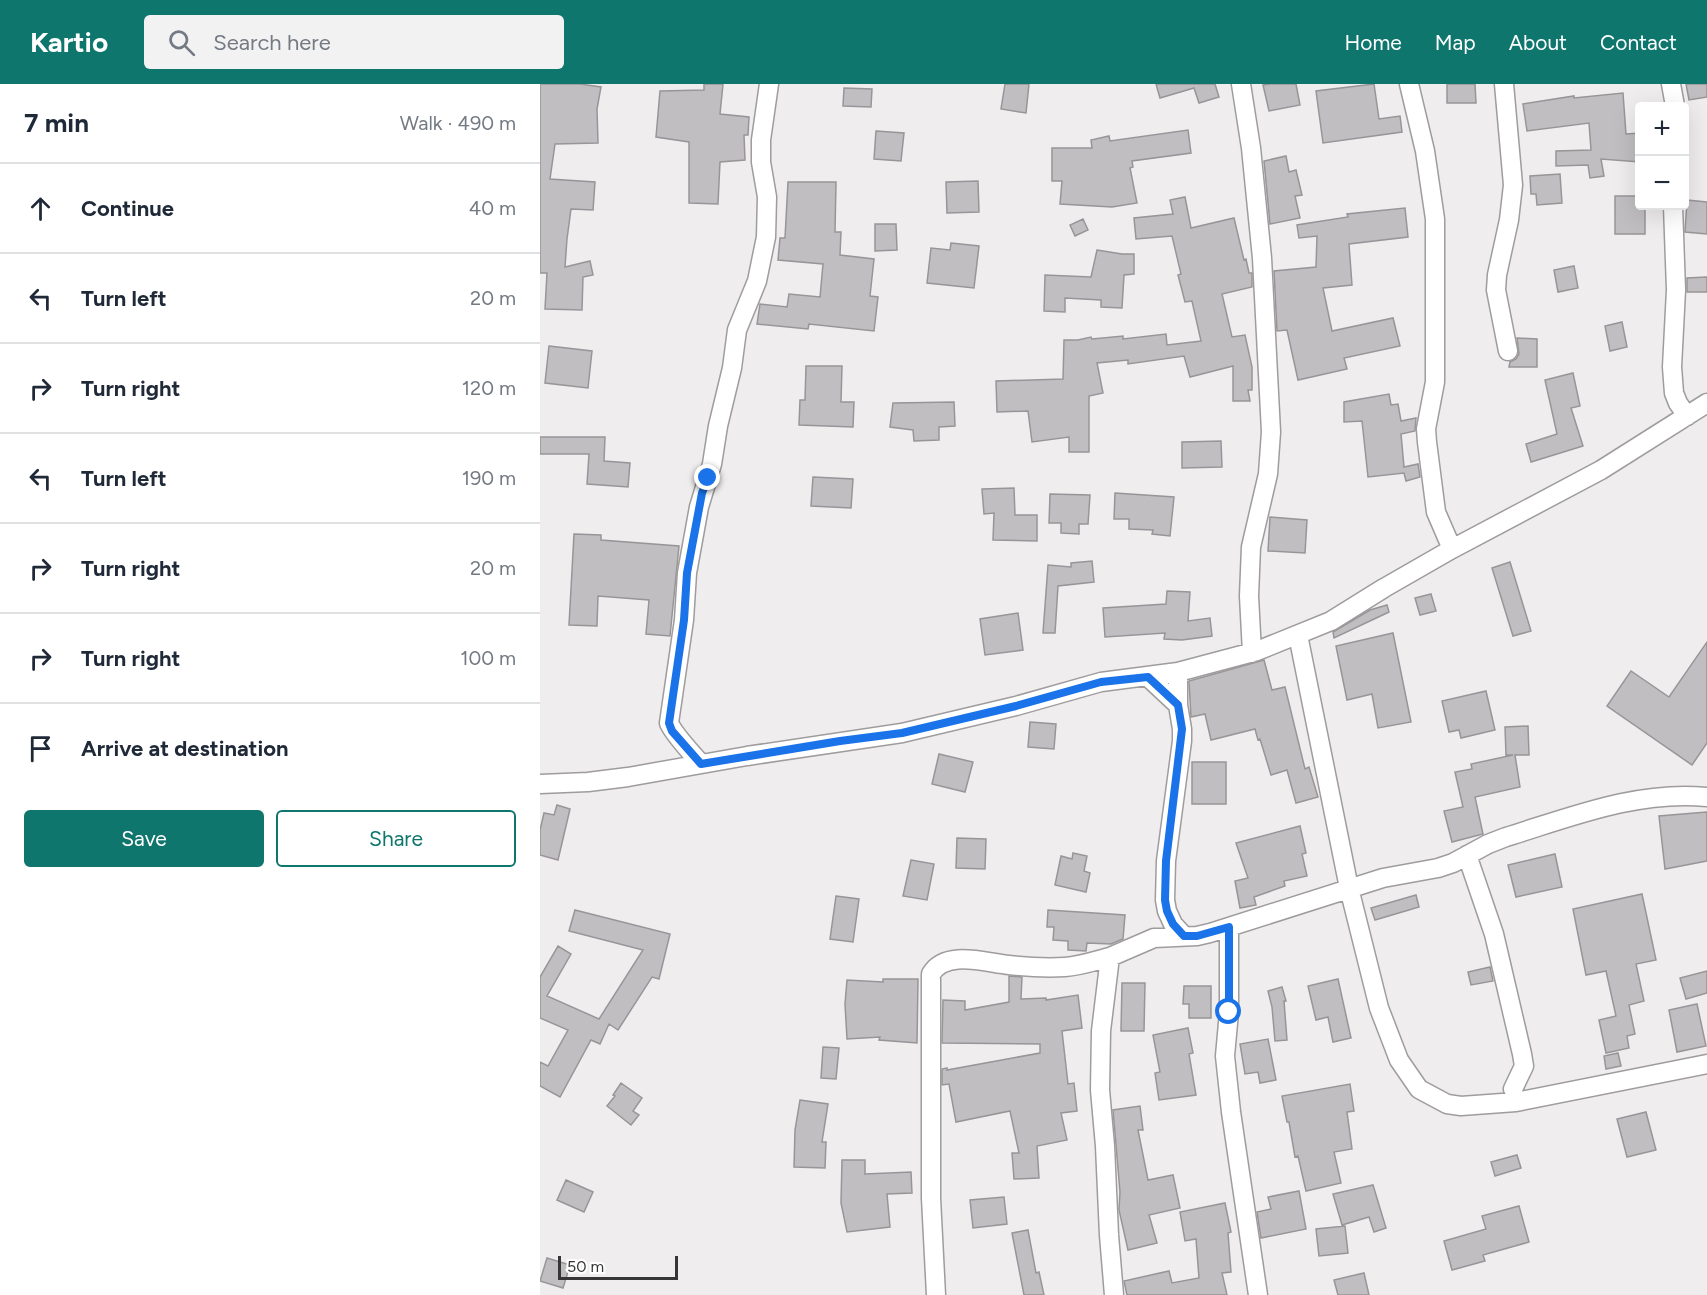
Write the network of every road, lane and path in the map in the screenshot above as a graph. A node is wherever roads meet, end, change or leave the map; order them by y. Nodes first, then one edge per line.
1 (769, 84) edge
2 (1241, 84) edge
3 (1409, 84) edge
4 (1504, 84) edge
5 (1671, 84) edge
6 (1674, 102) edge
7 (1673, 210) edge
8 (1508, 351) dead end
9 (1707, 403) edge
10 (1687, 416) junction
11 (1452, 549) junction
12 (1298, 635) junction
13 (1252, 653) junction
14 (1178, 672) junction
15 (1148, 677) junction
16 (1178, 705) junction
17 (701, 764) junction
18 (540, 784) edge
19 (1707, 796) edge
20 (1467, 855) junction
21 (1349, 888) junction
22 (1167, 911) junction
23 (1229, 927) junction
24 (1184, 936) junction
25 (1154, 938) junction
26 (1110, 957) junction
27 (1707, 1064) edge
28 (1513, 1089) dead end
29 (936, 1295) edge
30 (1114, 1295) edge
31 (1258, 1295) edge

1 - 17 street
2 - 13 street
3 - 11 street
4 - 8 street
5 - 6 street
7 - 10 street
9 - 10 street
10 - 11 street
11 - 12 street
12 - 13 street
12 - 21 street
13 - 14 street
14 - 15 street
14 - 16 street
15 - 16 street
15 - 17 street
16 - 22 street
17 - 18 street
19 - 20 street
20 - 21 street
20 - 28 street
21 - 23 street
21 - 27 street
22 - 24 street
22 - 25 street
23 - 24 street
23 - 31 street
24 - 25 street
25 - 26 street
26 - 29 street
26 - 30 street

